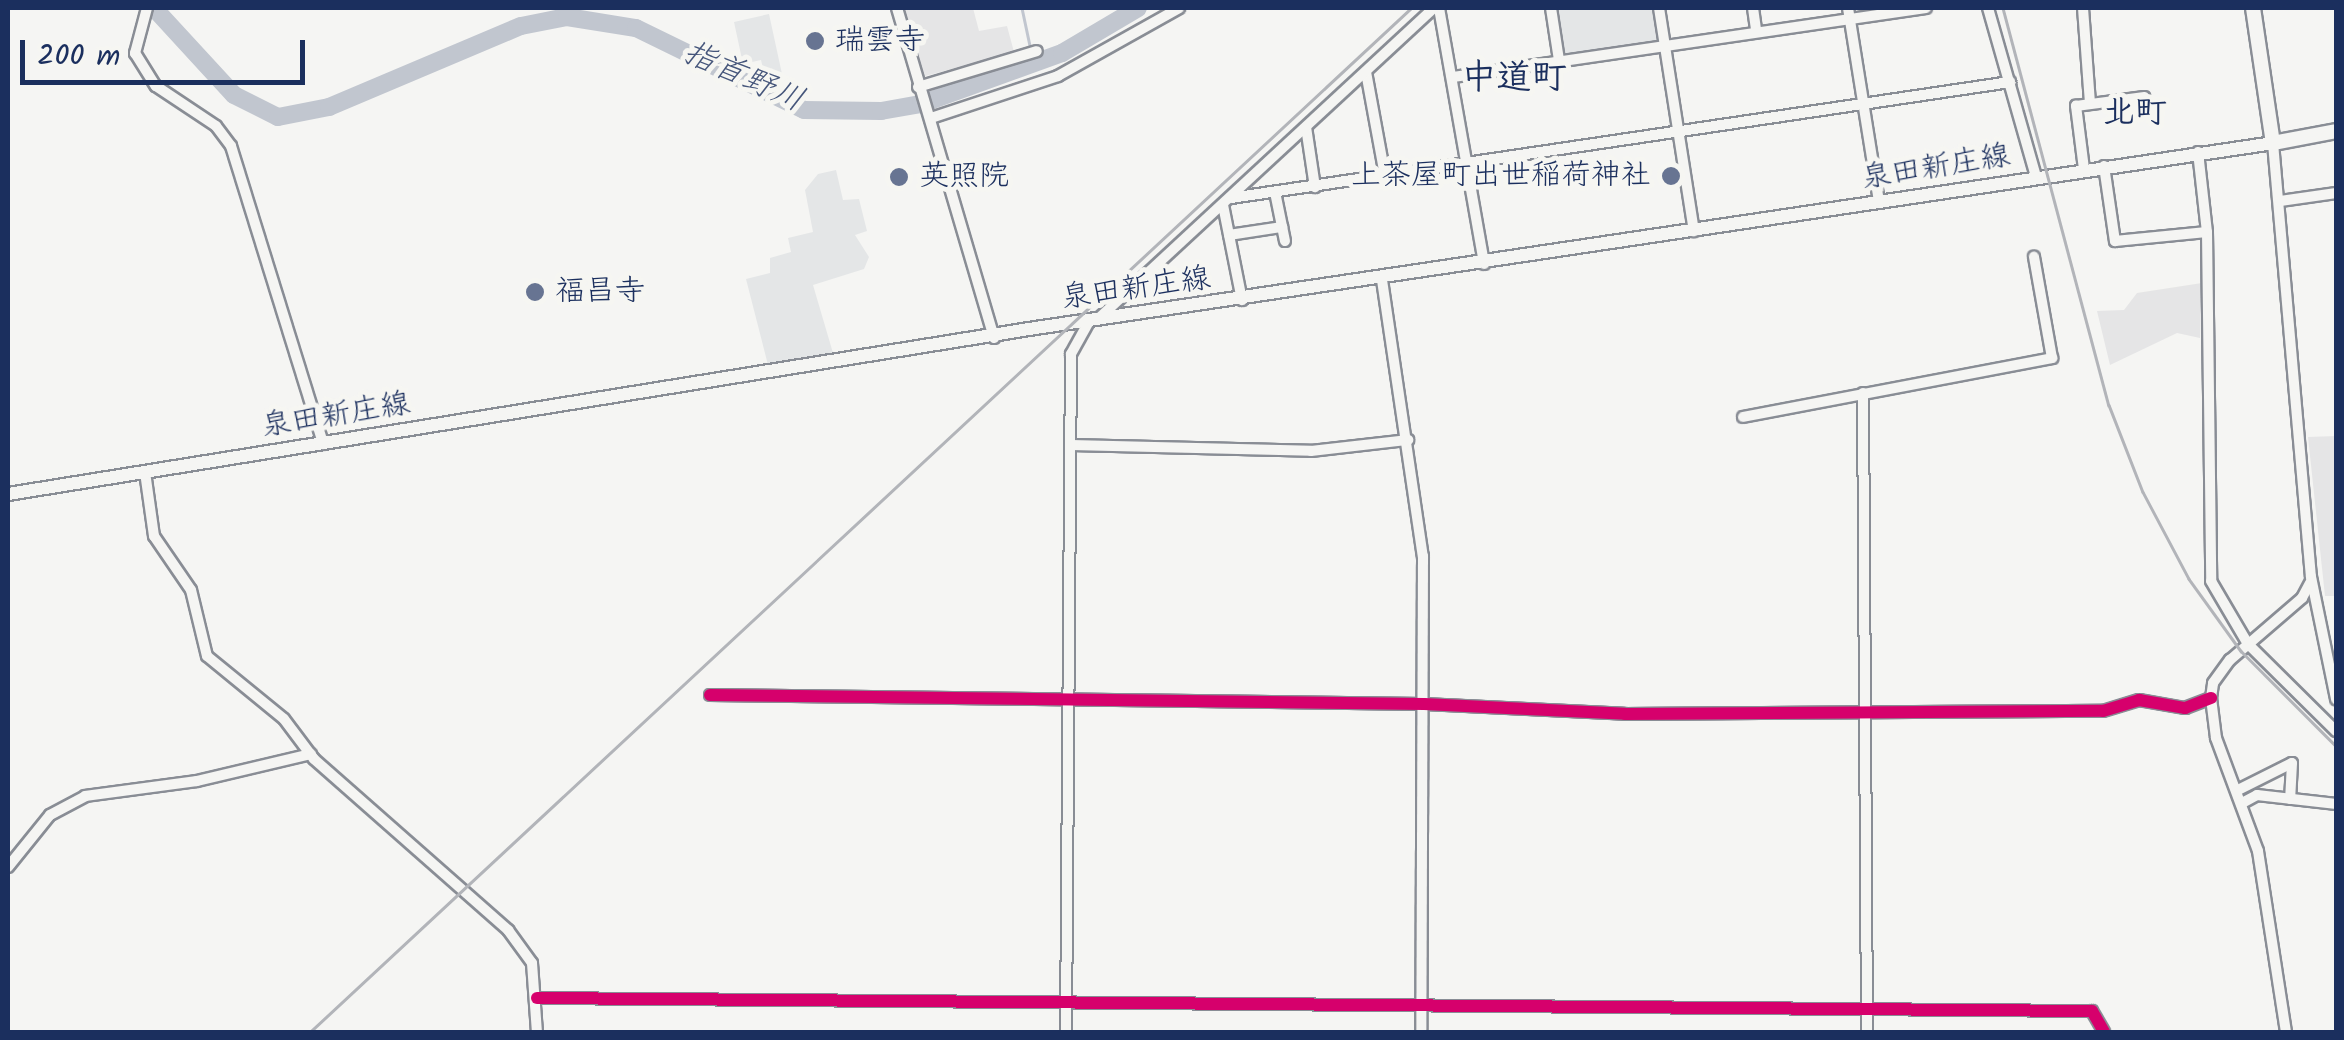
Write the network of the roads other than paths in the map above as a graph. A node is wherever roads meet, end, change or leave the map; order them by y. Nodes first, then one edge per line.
1 (147, 8) edge
2 (897, 8) edge
3 (1178, 8) edge
4 (1436, 8) edge
5 (1551, 8) edge
6 (1659, 8) edge
7 (1753, 8) edge
8 (1926, 8) edge
9 (1988, 8) edge
10 (2083, 8) edge
11 (2254, 8) edge
12 (1849, 13) edge
13 (1756, 30) junction
14 (1665, 46) junction
15 (1037, 51) dead end
16 (1559, 60) junction
17 (1366, 72) junction
18 (1453, 78) junction
19 (2010, 82) junction
20 (919, 89) junction
21 (2144, 97) dead end
22 (2090, 104) junction
23 (1862, 105) junction
24 (931, 118) junction
25 (1306, 127) junction
26 (2336, 131) edge
27 (1678, 132) junction
28 (2273, 143) junction
29 (2198, 152) junction
30 (1467, 165) junction
31 (2104, 166) junction
32 (2084, 169) junction
33 (1385, 176) junction
34 (2036, 177) junction
35 (1315, 187) junction
36 (1275, 192) junction
37 (2336, 193) edge
38 (2280, 200) junction
39 (1227, 202) junction
40 (1879, 202) junction
41 (1282, 227) junction
42 (1694, 231) junction
43 (2207, 232) junction
44 (1229, 235) junction
45 (1285, 241) dead end
46 (2034, 257) dead end
47 (1484, 265) junction
48 (1382, 280) junction
49 (1242, 300) junction
50 (1094, 320) junction
51 (994, 338) junction
52 (1863, 393) junction
53 (1743, 416) dead end
54 (1408, 440) junction
55 (323, 444) junction
56 (1071, 445) junction
57 (144, 472) junction
58 (8, 494) edge
59 (2311, 577) junction
60 (2248, 644) junction
61 (2334, 680) edge
62 (710, 694) dead end
63 (2212, 698) junction
64 (1067, 699) junction
65 (2336, 699) edge
66 (1424, 704) junction
67 (1869, 709) junction
68 (2336, 731) edge
69 (311, 754) junction
70 (2240, 789) junction
71 (2290, 799) junction
72 (2244, 802) junction
73 (2336, 804) edge
74 (8, 867) edge
75 (537, 998) junction
76 (1066, 1006) junction
77 (1422, 1007) junction
78 (1867, 1011) junction
79 (536, 1032) edge
80 (1066, 1032) edge
81 (1422, 1032) edge
82 (1867, 1032) edge
83 (2104, 1032) edge
84 (2286, 1032) edge

1 - 55 street
2 - 20 street
3 - 24 street
4 - 17 street
4 - 18 street
5 - 16 street
6 - 14 street
7 - 13 street
8 - 12 street
9 - 19 street
10 - 22 street
11 - 28 highway
12 - 13 street
12 - 23 street
13 - 14 street
14 - 16 street
14 - 27 street
15 - 20 street
16 - 18 street
17 - 25 street
17 - 33 street
18 - 30 street
19 - 23 street
19 - 34 street
20 - 24 street
21 - 22 street
22 - 32 street
23 - 27 street
23 - 40 street
24 - 51 street
25 - 35 street
25 - 39 street
26 - 28 highway
27 - 30 street
27 - 42 street
28 - 29 main road, 泉田新庄線
28 - 38 street
29 - 31 main road, 泉田新庄線
29 - 43 street
30 - 33 street
30 - 47 street
31 - 32 main road, 泉田新庄線
31 - 43 street
32 - 34 main road, 泉田新庄線
33 - 35 street
34 - 40 main road, 泉田新庄線
35 - 36 street
36 - 39 street
36 - 41 street
37 - 38 street
38 - 59 street
39 - 44 street
39 - 50 street
40 - 42 main road, 泉田新庄線
41 - 44 street
41 - 45 street
42 - 47 main road, 泉田新庄線
43 - 60 street
44 - 49 street
46 - 52 street
47 - 48 main road, 泉田新庄線
48 - 49 main road, 泉田新庄線
48 - 54 street
49 - 50 main road, 泉田新庄線
50 - 51 main road, 泉田新庄線
50 - 56 street
51 - 55 main road, 泉田新庄線
52 - 53 street
52 - 67 street
54 - 56 street
54 - 66 street
55 - 57 main road, 泉田新庄線
56 - 64 street
57 - 58 main road, 泉田新庄線
57 - 69 street
59 - 60 street
59 - 61 street
60 - 63 street
60 - 68 street
61 - 65 street
62 - 64 street
63 - 67 street
63 - 70 street
64 - 66 street
64 - 76 street
66 - 67 street
66 - 77 street
67 - 78 street
69 - 74 street
69 - 75 street
70 - 71 street
70 - 72 street
71 - 72 street
71 - 73 street
72 - 84 street
75 - 76 street
75 - 79 street
76 - 77 street
76 - 80 street
77 - 78 street
77 - 81 street
78 - 82 street
78 - 83 street

